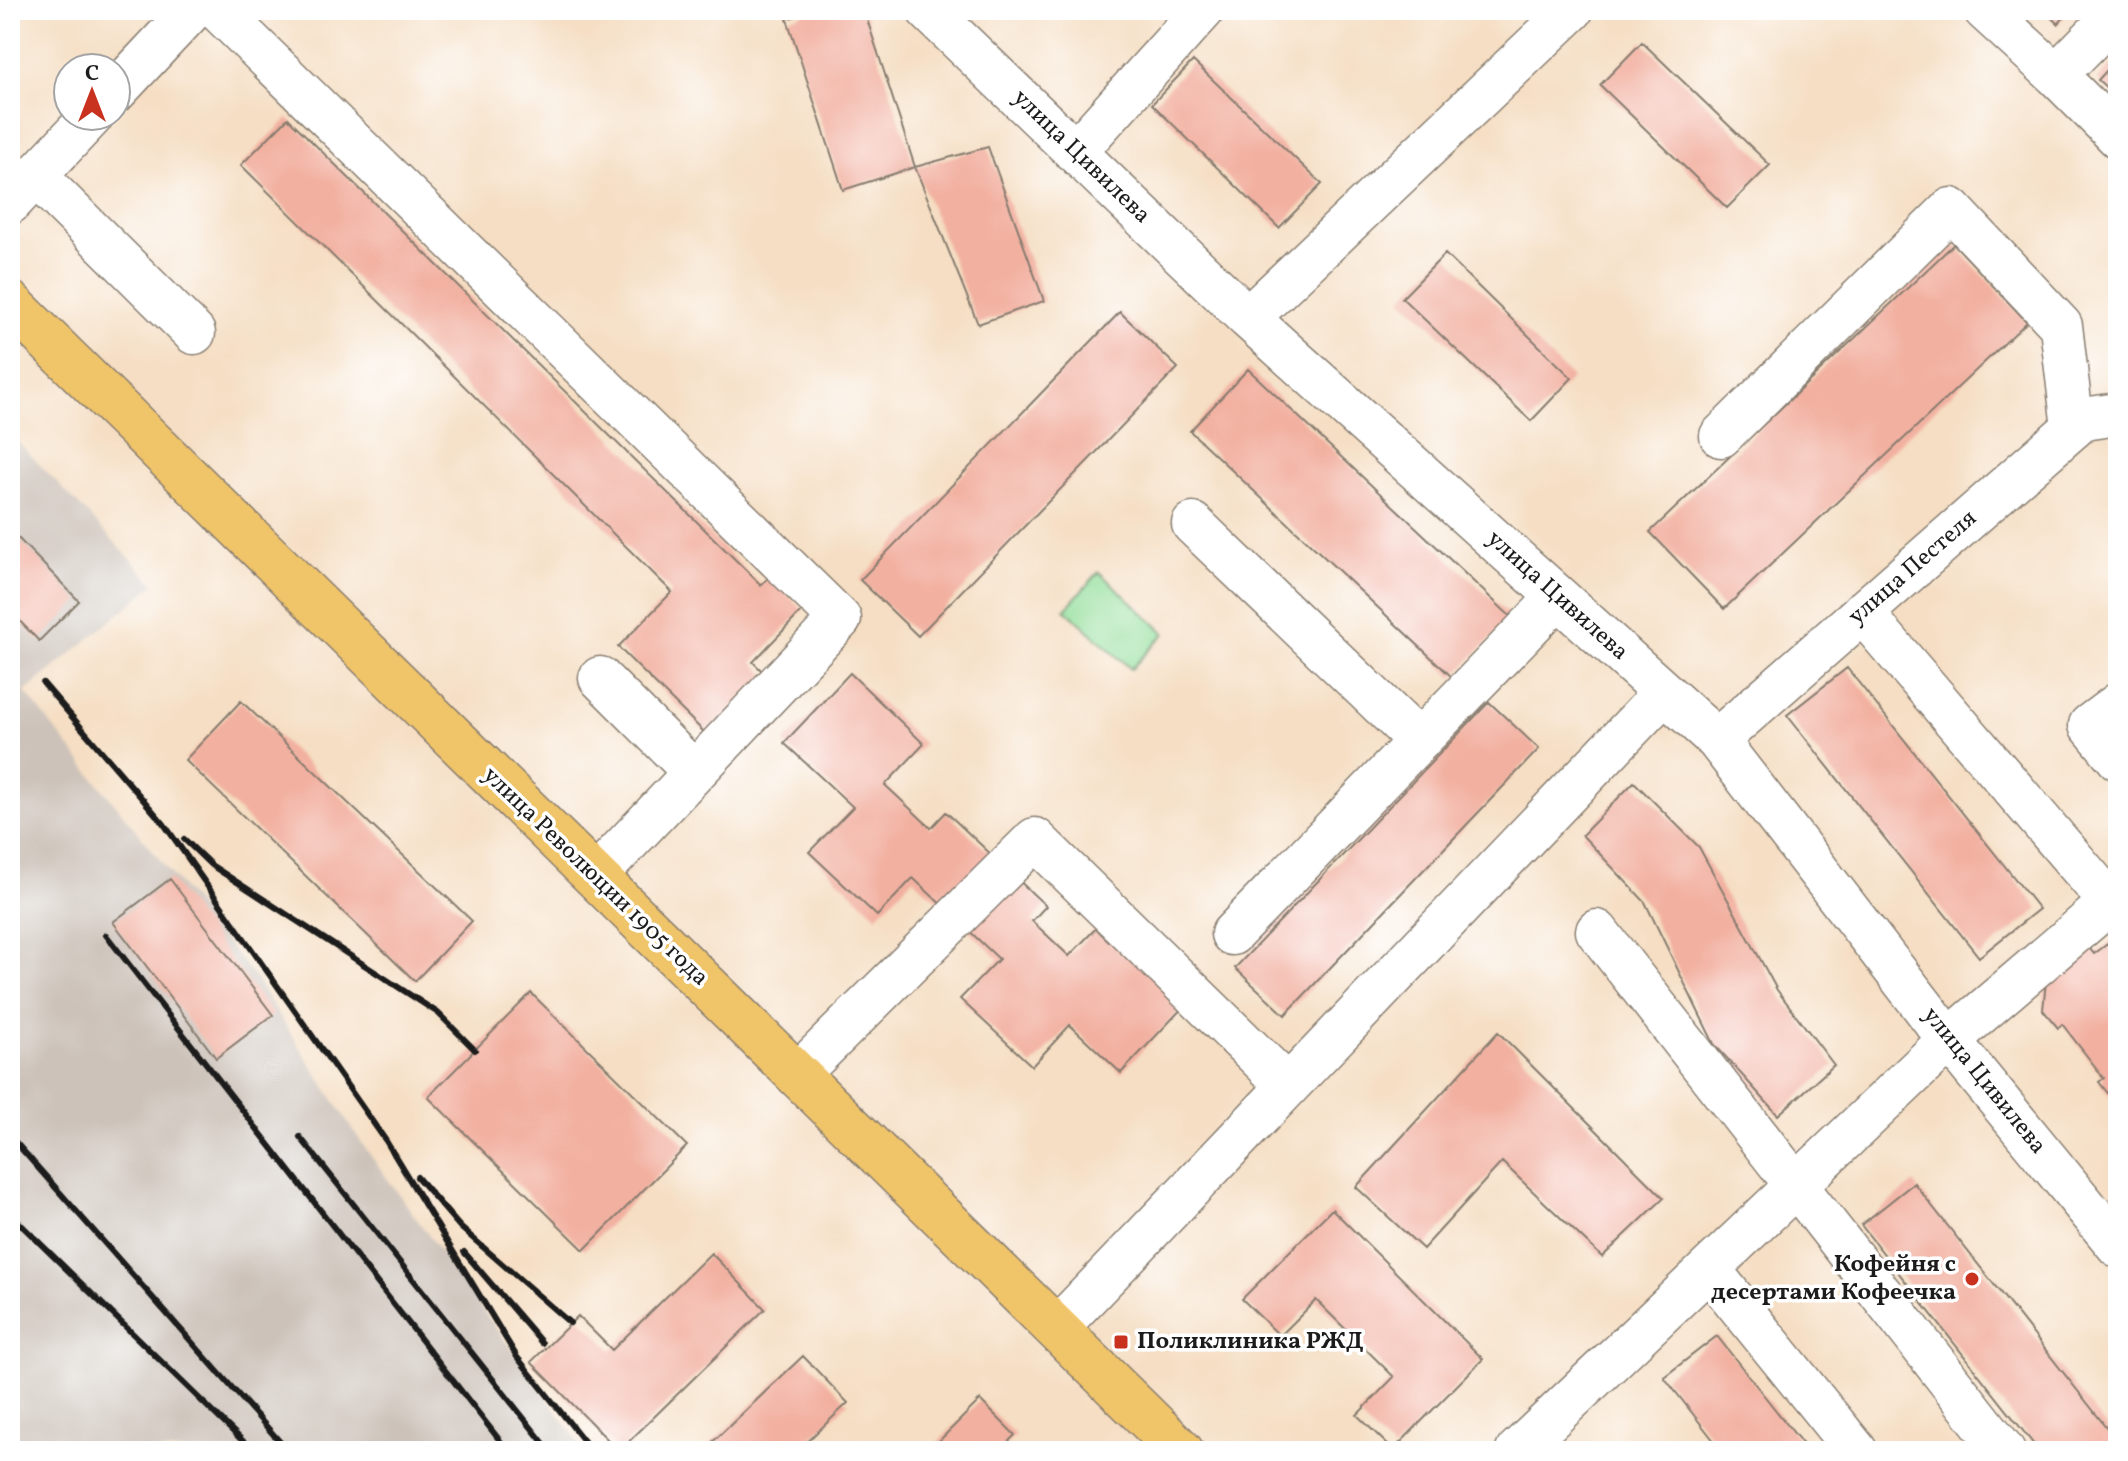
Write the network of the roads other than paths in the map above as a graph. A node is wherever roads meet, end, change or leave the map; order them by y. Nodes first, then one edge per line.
1 (192, 10) edge
2 (218, 10) edge
3 (928, 10) edge
4 (1203, 10) edge
5 (1572, 10) edge
6 (1985, 10) edge
7 (2118, 12) edge
8 (132, 74) edge
9 (2056, 75) junction
10 (77, 132) edge
11 (2118, 137) edge
12 (1075, 152) junction
13 (23, 190) edge
14 (10, 303) edge
15 (1248, 318) junction
16 (194, 333) dead end
17 (2118, 414) edge
18 (2073, 428) junction
19 (1721, 436) dead end
20 (1193, 524) dead end
21 (1558, 597) junction
22 (1862, 612) junction
23 (600, 678) dead end
24 (1664, 693) junction
25 (2118, 704) edge
26 (1717, 740) junction
27 (1419, 741) junction
28 (2118, 759) edge
29 (694, 772) junction
30 (595, 877) junction
31 (2114, 899) edge
32 (1597, 931) dead end
33 (1232, 934) dead end
34 (1949, 1040) junction
35 (797, 1075) junction
36 (1288, 1086) junction
37 (1797, 1184) junction
38 (2118, 1246) edge
39 (1709, 1269) junction
40 (1056, 1329) junction
41 (1519, 1450) edge
42 (1181, 1451) edge
43 (1856, 1451) edge
44 (2004, 1451) edge

1 - 8 street
2 - 29 street
3 - 12 street, улица Цивилева
4 - 12 street
5 - 15 street
6 - 9 street
7 - 9 street
9 - 11 street
10 - 13 street
12 - 15 street, улица Цивилева
13 - 16 street
14 - 30 main road, улица Революции 1905 года
15 - 21 street, улица Цивилева
17 - 18 street, улица Пестеля
18 - 19 street
18 - 22 street, улица Пестеля
20 - 27 street
21 - 24 street, улица Цивилева
21 - 27 street
22 - 26 street, улица Пестеля
22 - 31 street
23 - 29 street
24 - 26 street, улица Цивилева
24 - 36 street
25 - 28 street
26 - 34 street, улица Цивилева
27 - 33 street
29 - 30 street
30 - 35 main road, улица Революции 1905 года
31 - 34 street
32 - 37 street
34 - 37 street
34 - 38 street, улица Цивилева
35 - 36 street
35 - 40 main road, улица Революции 1905 года
36 - 40 street
37 - 39 street
37 - 44 street
39 - 41 street
39 - 43 street
40 - 42 main road, улица Революции 1905 года

